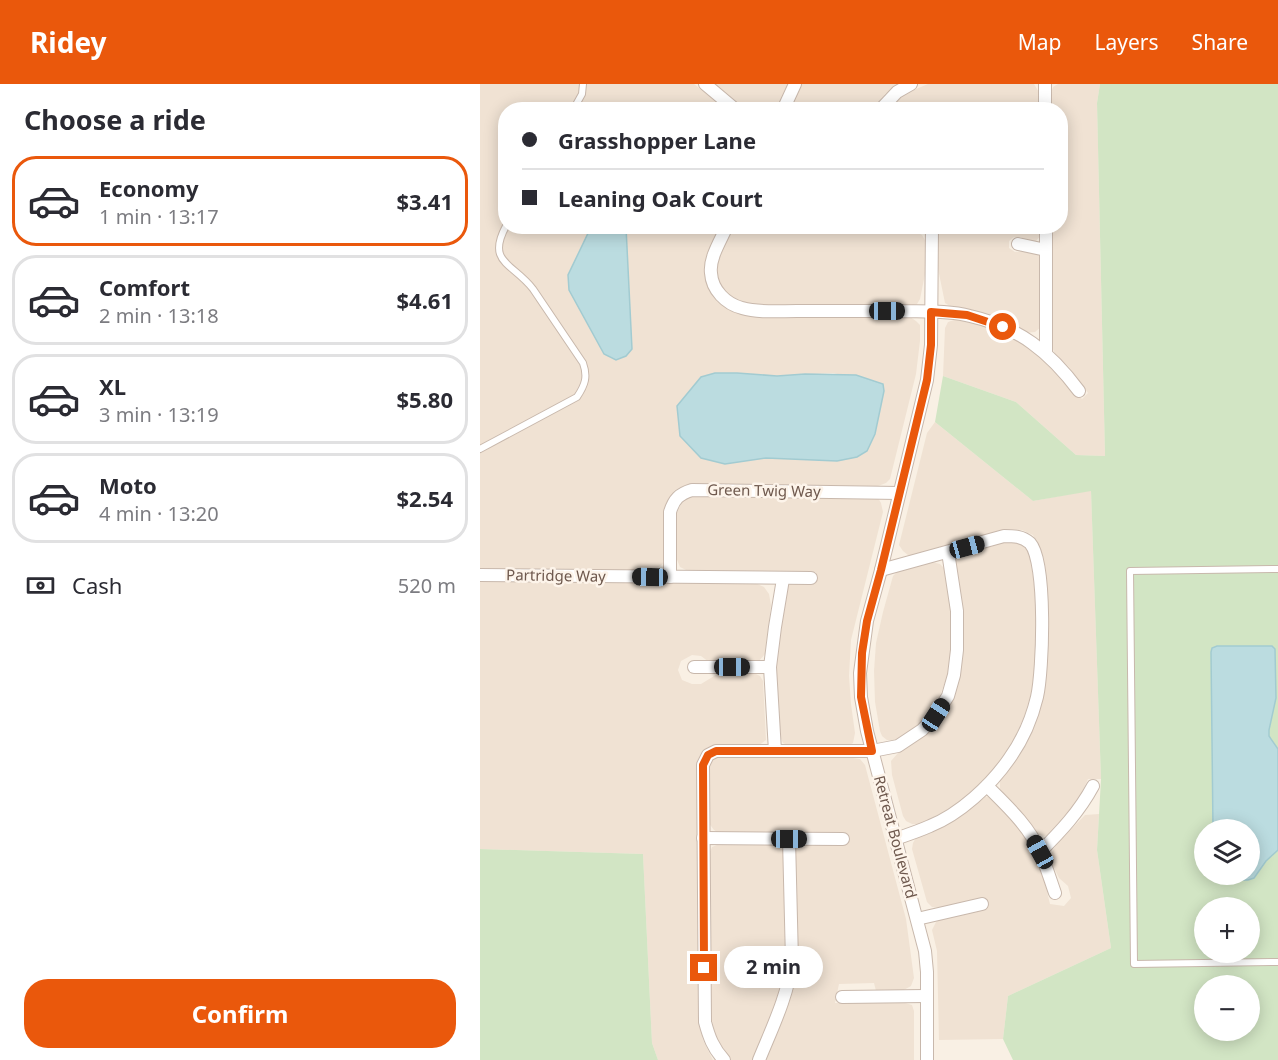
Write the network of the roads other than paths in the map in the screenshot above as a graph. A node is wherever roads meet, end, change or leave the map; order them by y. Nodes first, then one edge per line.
1 (583, 84) edge
2 (705, 84) edge
3 (795, 84) edge
4 (910, 84) edge
5 (1045, 84) edge
6 (577, 102) edge
7 (726, 102) edge
8 (787, 102) edge
9 (888, 102) edge
10 (1045, 102) edge
11 (502, 234) edge
12 (723, 234) edge
13 (932, 234) edge
14 (1046, 234) edge
15 (1018, 244) dead end
16 (1046, 250) junction
17 (931, 312) junction
18 (1046, 352) junction
19 (1079, 391) dead end
20 (480, 449) edge
21 (899, 493) junction
22 (948, 552) junction
23 (1278, 569) edge
24 (881, 570) junction
25 (480, 575) edge
26 (670, 577) junction
27 (811, 578) dead end
28 (783, 579) junction
29 (694, 667) dead end
30 (770, 667) junction
31 (775, 751) junction
32 (872, 751) junction
33 (987, 786) junction
34 (1093, 786) dead end
35 (703, 838) junction
36 (789, 839) junction
37 (843, 839) dead end
38 (896, 839) junction
39 (1040, 852) junction
40 (1055, 893) dead end
41 (982, 904) dead end
42 (917, 920) junction
43 (1278, 962) edge
44 (926, 996) junction
45 (842, 997) dead end
46 (724, 1060) edge
47 (759, 1060) edge
48 (927, 1060) edge

1 - 6 lane
2 - 7 street
3 - 8 street
4 - 9 street
5 - 10 street
11 - 20 lane
12 - 17 street
13 - 17 street, Retreat Boulevard
14 - 16 street
15 - 16 street
16 - 18 street
17 - 18 street
17 - 21 street, Retreat Boulevard
18 - 19 street
21 - 24 street, Retreat Boulevard
21 - 26 street, Green Twig Way
22 - 24 street
22 - 32 street
22 - 33 street
23 - 43 lane
24 - 32 street, Retreat Boulevard
25 - 26 street, Partridge Way
26 - 28 street, Partridge Way
27 - 28 street, Partridge Way
28 - 30 street
29 - 30 street
30 - 31 street
31 - 32 street
31 - 35 street
32 - 38 street, Retreat Boulevard
33 - 38 street
33 - 39 street
34 - 39 street
35 - 36 street
35 - 46 street
36 - 37 street
36 - 47 street
38 - 42 street, Retreat Boulevard
39 - 40 street
41 - 42 street
42 - 44 street, Retreat Boulevard
44 - 45 street
44 - 48 street, Retreat Boulevard

